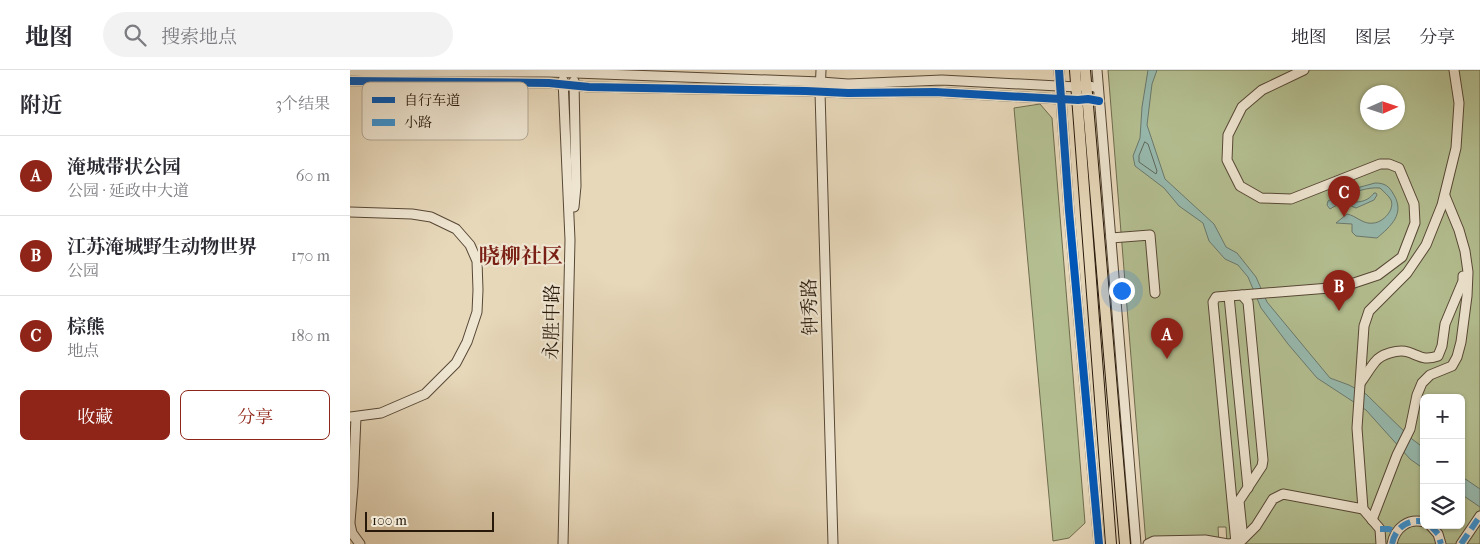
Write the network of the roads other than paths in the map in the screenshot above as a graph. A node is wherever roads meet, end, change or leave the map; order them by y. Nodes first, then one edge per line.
1 (821, 70) edge
2 (1059, 70) edge
3 (1075, 70) edge
4 (1085, 70) edge
5 (1097, 70) edge
6 (1304, 70) edge
7 (1454, 70) edge
8 (350, 71) edge
9 (563, 71) edge
10 (574, 72) edge
11 (350, 81) edge
12 (421, 82) edge
13 (821, 82) junction
14 (528, 84) edge
15 (563, 84) junction
16 (575, 85) junction
17 (1060, 86) junction
18 (1082, 86) junction
19 (1098, 88) junction
20 (820, 92) junction
21 (1061, 99) junction
22 (1083, 99) junction
23 (1099, 101) junction
24 (1444, 200) junction
25 (350, 212) edge
26 (1111, 238) junction
27 (570, 240) junction
28 (1402, 257) junction
29 (1407, 273) junction
30 (1155, 293) dead end
31 (1242, 295) junction
32 (1229, 296) junction
33 (1360, 384) junction
34 (353, 417) edge
35 (1248, 488) junction
36 (1363, 509) junction
37 (1480, 516) edge
38 (1372, 520) junction
39 (1420, 521) edge
40 (350, 523) edge
41 (1380, 529) junction
42 (1434, 529) edge
43 (1396, 532) junction
44 (1236, 543) edge
45 (360, 544) edge
46 (563, 544) edge
47 (833, 544) edge
48 (1099, 544) edge
49 (1111, 544) edge
50 (1125, 544) edge
51 (1136, 544) edge
52 (1148, 544) edge
53 (1381, 544) edge
54 (1392, 544) edge
55 (1441, 544) edge
56 (1461, 544) edge

1 - 13 street, 钟秀路
2 - 17 street
3 - 18 main road
4 - 18 main road
5 - 19 street
6 - 28 street
7 - 24 street
8 - 9 street
9 - 10 street
9 - 15 street, 永胜中路
10 - 13 street
10 - 16 street
11 - 12 street
13 - 17 street
13 - 20 street, 钟秀路
14 - 15 street
15 - 16 street
15 - 27 street, 永胜中路
16 - 20 street
16 - 27 street
17 - 18 street
17 - 21 street
18 - 19 street
18 - 22 main road
19 - 23 street
20 - 21 street
20 - 47 street, 钟秀路
21 - 22 street
21 - 48 street
22 - 23 street
22 - 49 main road
22 - 50 main road
23 - 26 street
24 - 29 street
24 - 33 street
24 - 38 street
25 - 34 street
26 - 30 street
26 - 51 street
27 - 46 street, 永胜中路
28 - 29 street
28 - 31 street
29 - 33 street
31 - 32 street
31 - 35 street
32 - 35 street
32 - 44 street
33 - 36 street
34 - 40 street
35 - 44 street
36 - 38 street
36 - 44 street
37 - 56 street
38 - 41 street
39 - 43 street
40 - 45 street
41 - 43 street
41 - 53 street
42 - 55 street
43 - 54 street
44 - 52 street

